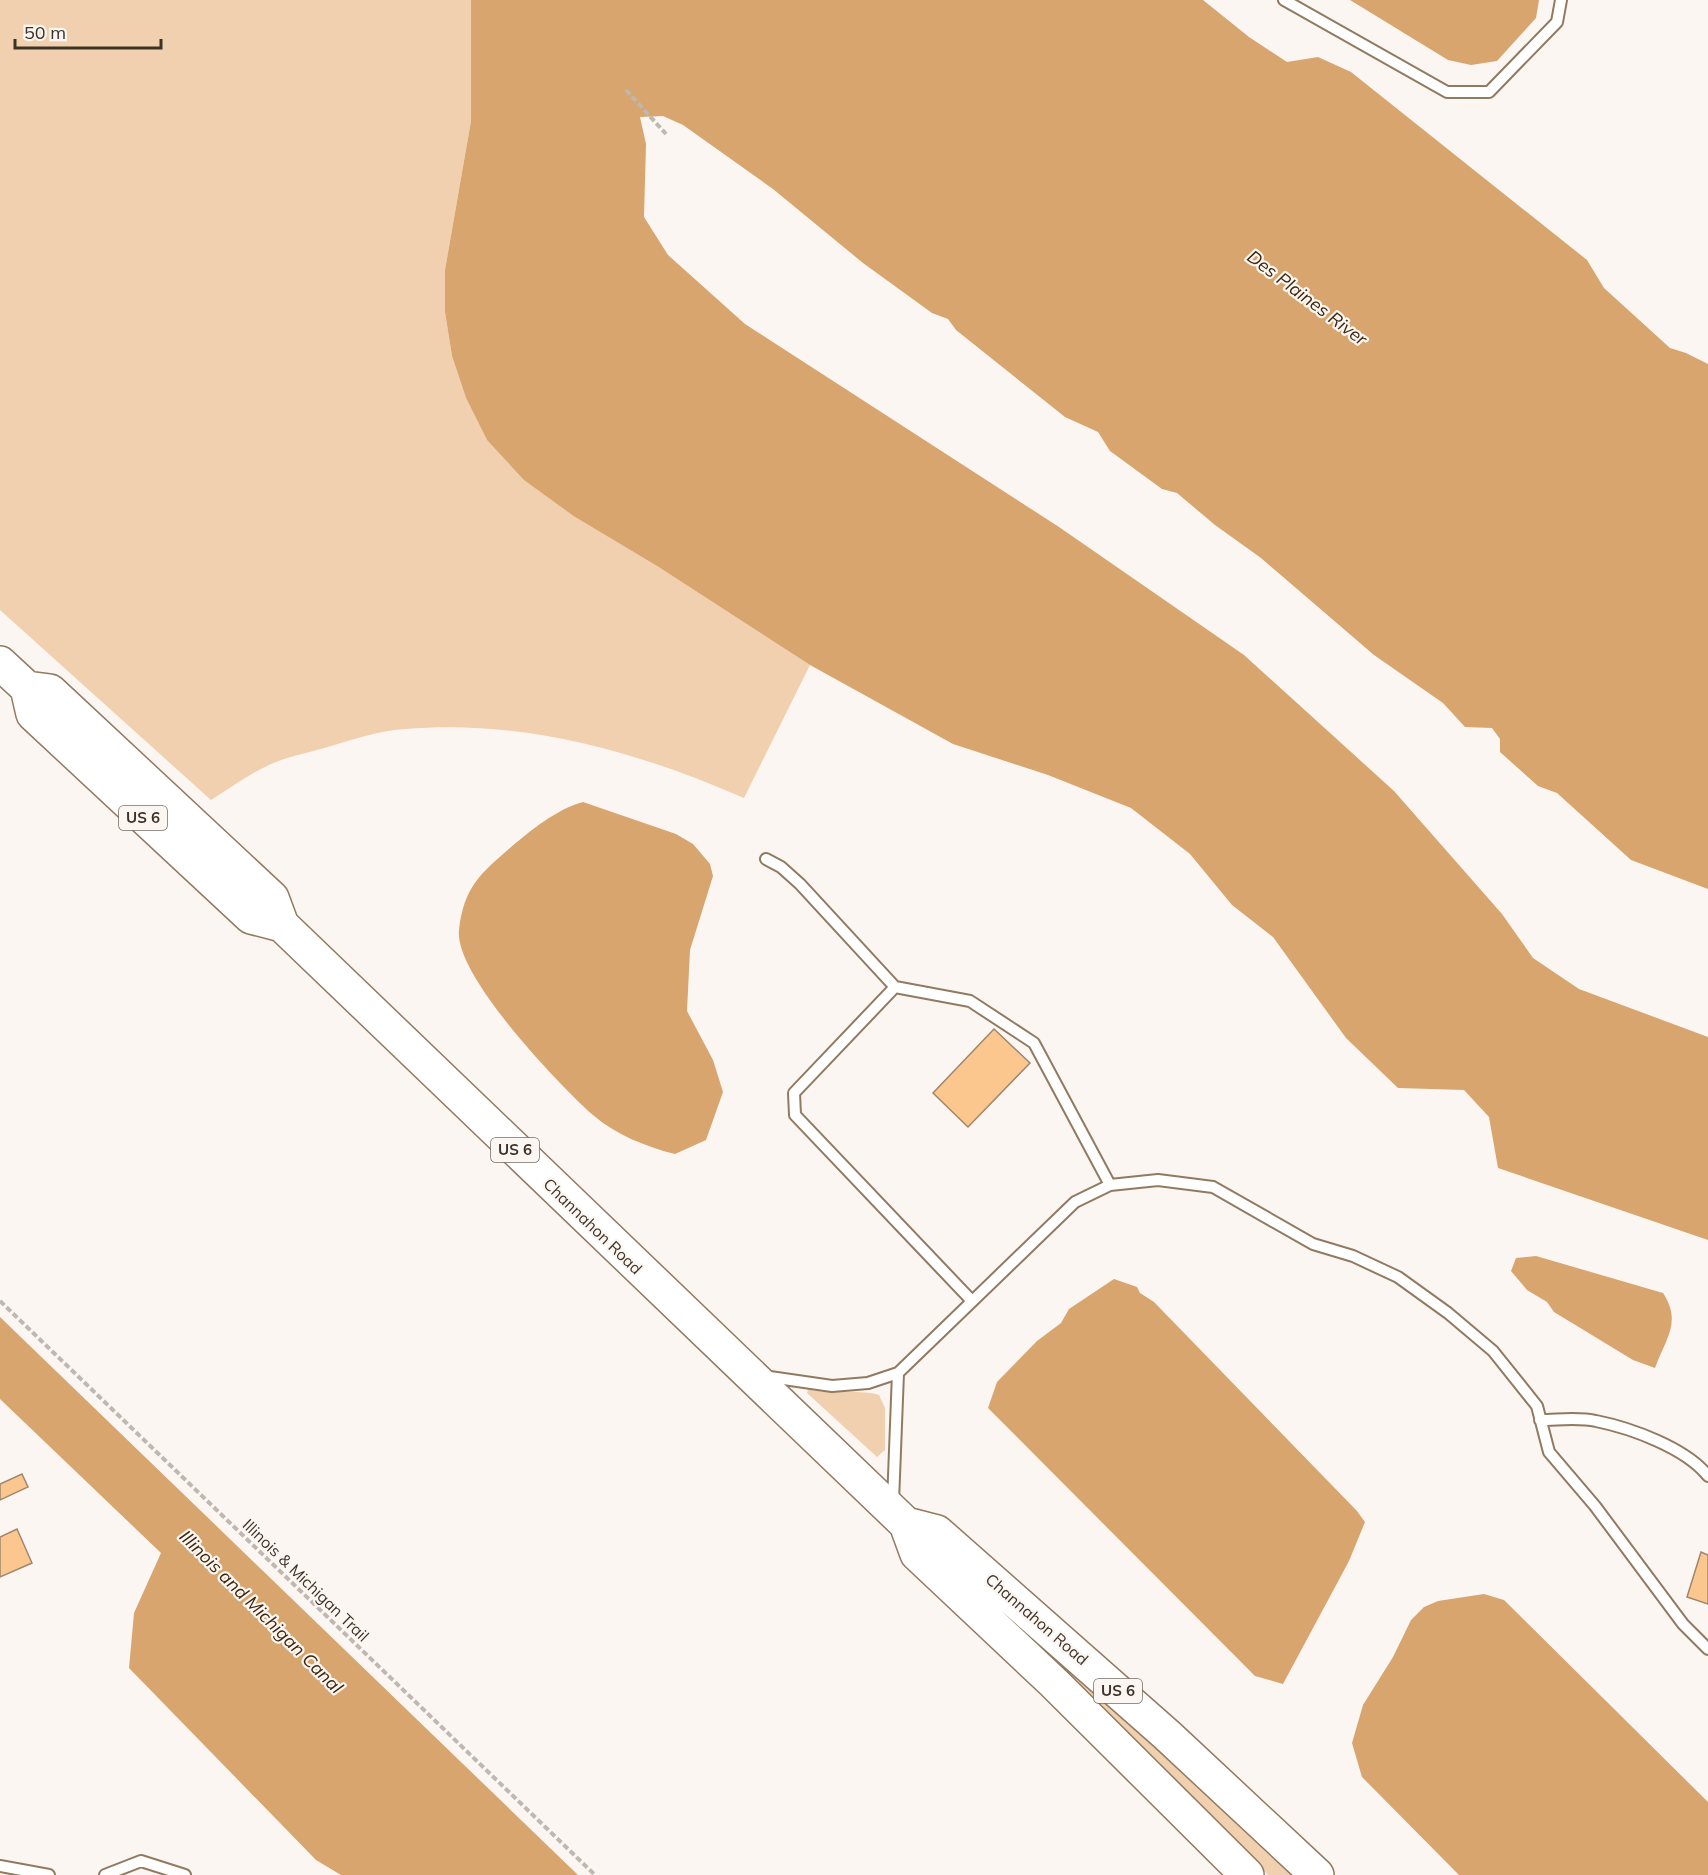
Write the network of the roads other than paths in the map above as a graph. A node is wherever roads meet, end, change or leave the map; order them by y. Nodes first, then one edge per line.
1 (1284, 0) edge
2 (1561, 0) edge
3 (0, 663) edge
4 (766, 859) dead end
5 (894, 987) junction
6 (1110, 1185) junction
7 (972, 1301) junction
8 (897, 1373) junction
9 (748, 1374) junction
10 (1540, 1420) junction
11 (1708, 1476) edge
12 (899, 1518) junction
13 (1708, 1649) edge
14 (0, 1866) edge
15 (49, 1875) edge
16 (105, 1875) edge
17 (185, 1875) edge
18 (1247, 1875) edge
19 (1317, 1875) edge

1 - 2 lane
3 - 9 main road, Channahon Road / US 6
4 - 5 lane
5 - 6 lane
5 - 7 lane
6 - 7 lane
6 - 10 lane
7 - 8 lane
8 - 9 lane
8 - 12 lane
9 - 12 main road, Channahon Road / US 6
10 - 11 lane
10 - 13 lane
12 - 18 main road, Channahon Road / US 6
12 - 19 main road, Channahon Road / US 6
14 - 15 lane
16 - 17 lane

